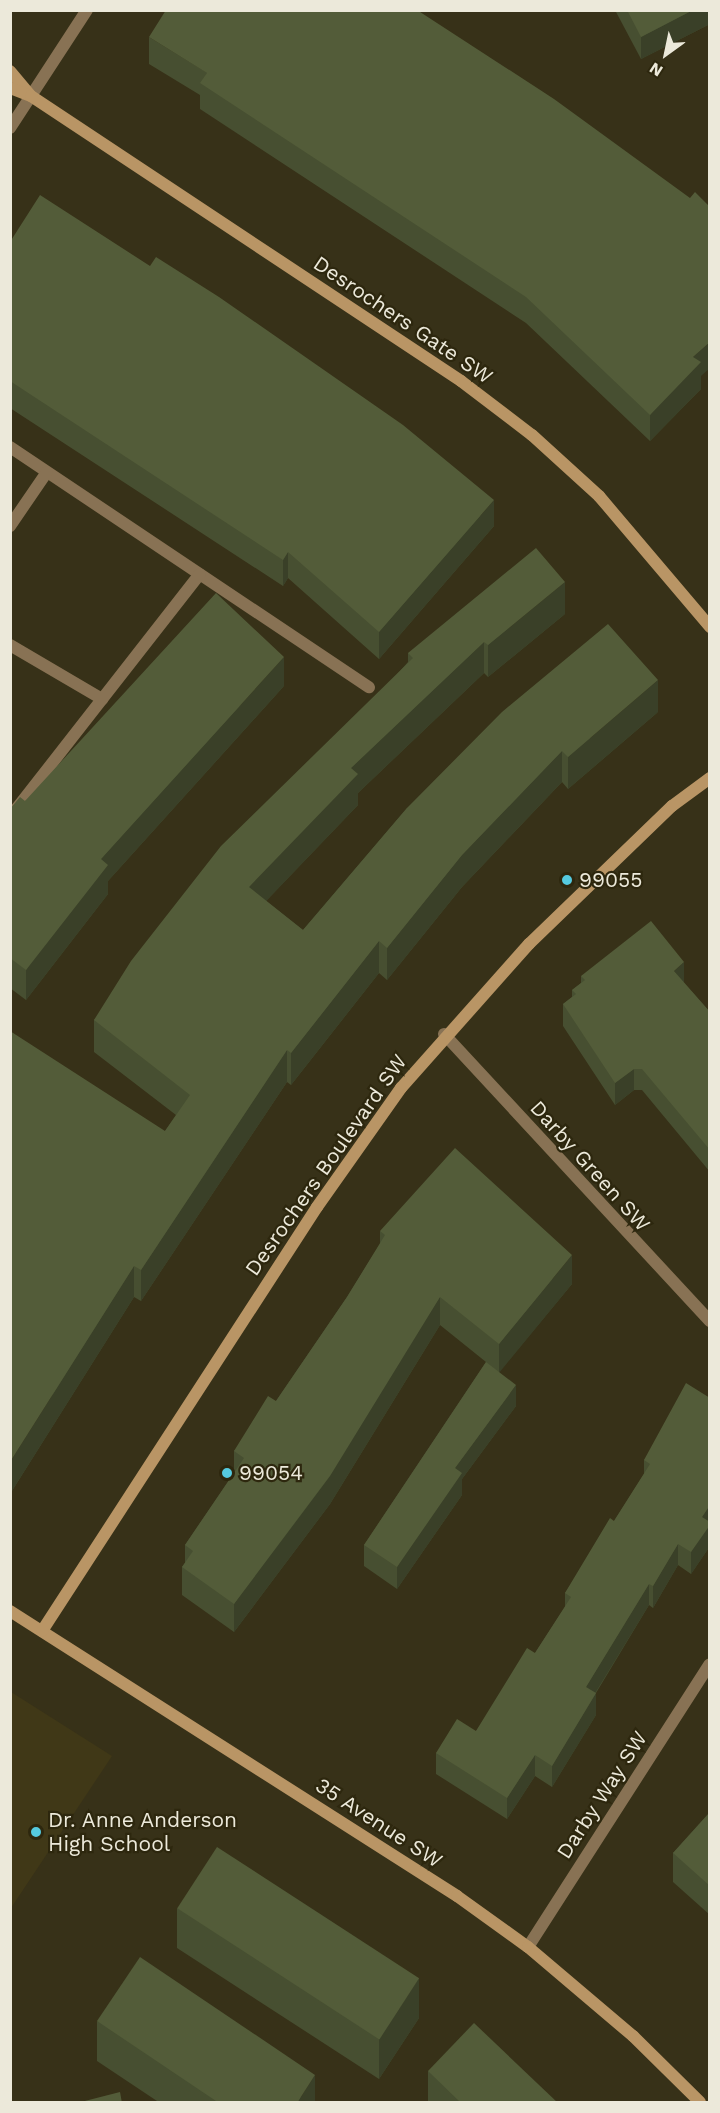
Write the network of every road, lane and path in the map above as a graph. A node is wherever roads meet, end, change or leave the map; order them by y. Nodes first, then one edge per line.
1 (87, 10) edge
2 (10, 71) edge
3 (10, 88) edge
4 (31, 96) junction
5 (10, 128) edge
6 (10, 447) edge
7 (47, 472) junction
8 (10, 526) edge
9 (200, 574) junction
10 (710, 627) edge
11 (10, 645) edge
12 (369, 687) dead end
13 (102, 699) junction
14 (710, 778) edge
15 (10, 818) edge
16 (444, 1034) junction
17 (710, 1321) edge
18 (10, 1611) edge
19 (42, 1631) junction
20 (710, 1664) edge
21 (528, 1947) junction
22 (700, 2103) edge

1 - 4 street
2 - 4 street, Desrochers Gate SW
3 - 4 street, Desrochers Gate SW
4 - 5 street
4 - 10 street, Desrochers Gate SW
6 - 7 street
7 - 8 street
7 - 9 street
9 - 12 street
9 - 13 street
11 - 13 street
13 - 15 street
14 - 16 street, Desrochers Boulevard SW
16 - 17 street, Darby Green SW
16 - 19 street, Desrochers Boulevard SW
18 - 19 street, 35 Avenue SW
19 - 21 street, 35 Avenue SW
20 - 21 street, Darby Way SW
21 - 22 street, 35 Avenue SW

